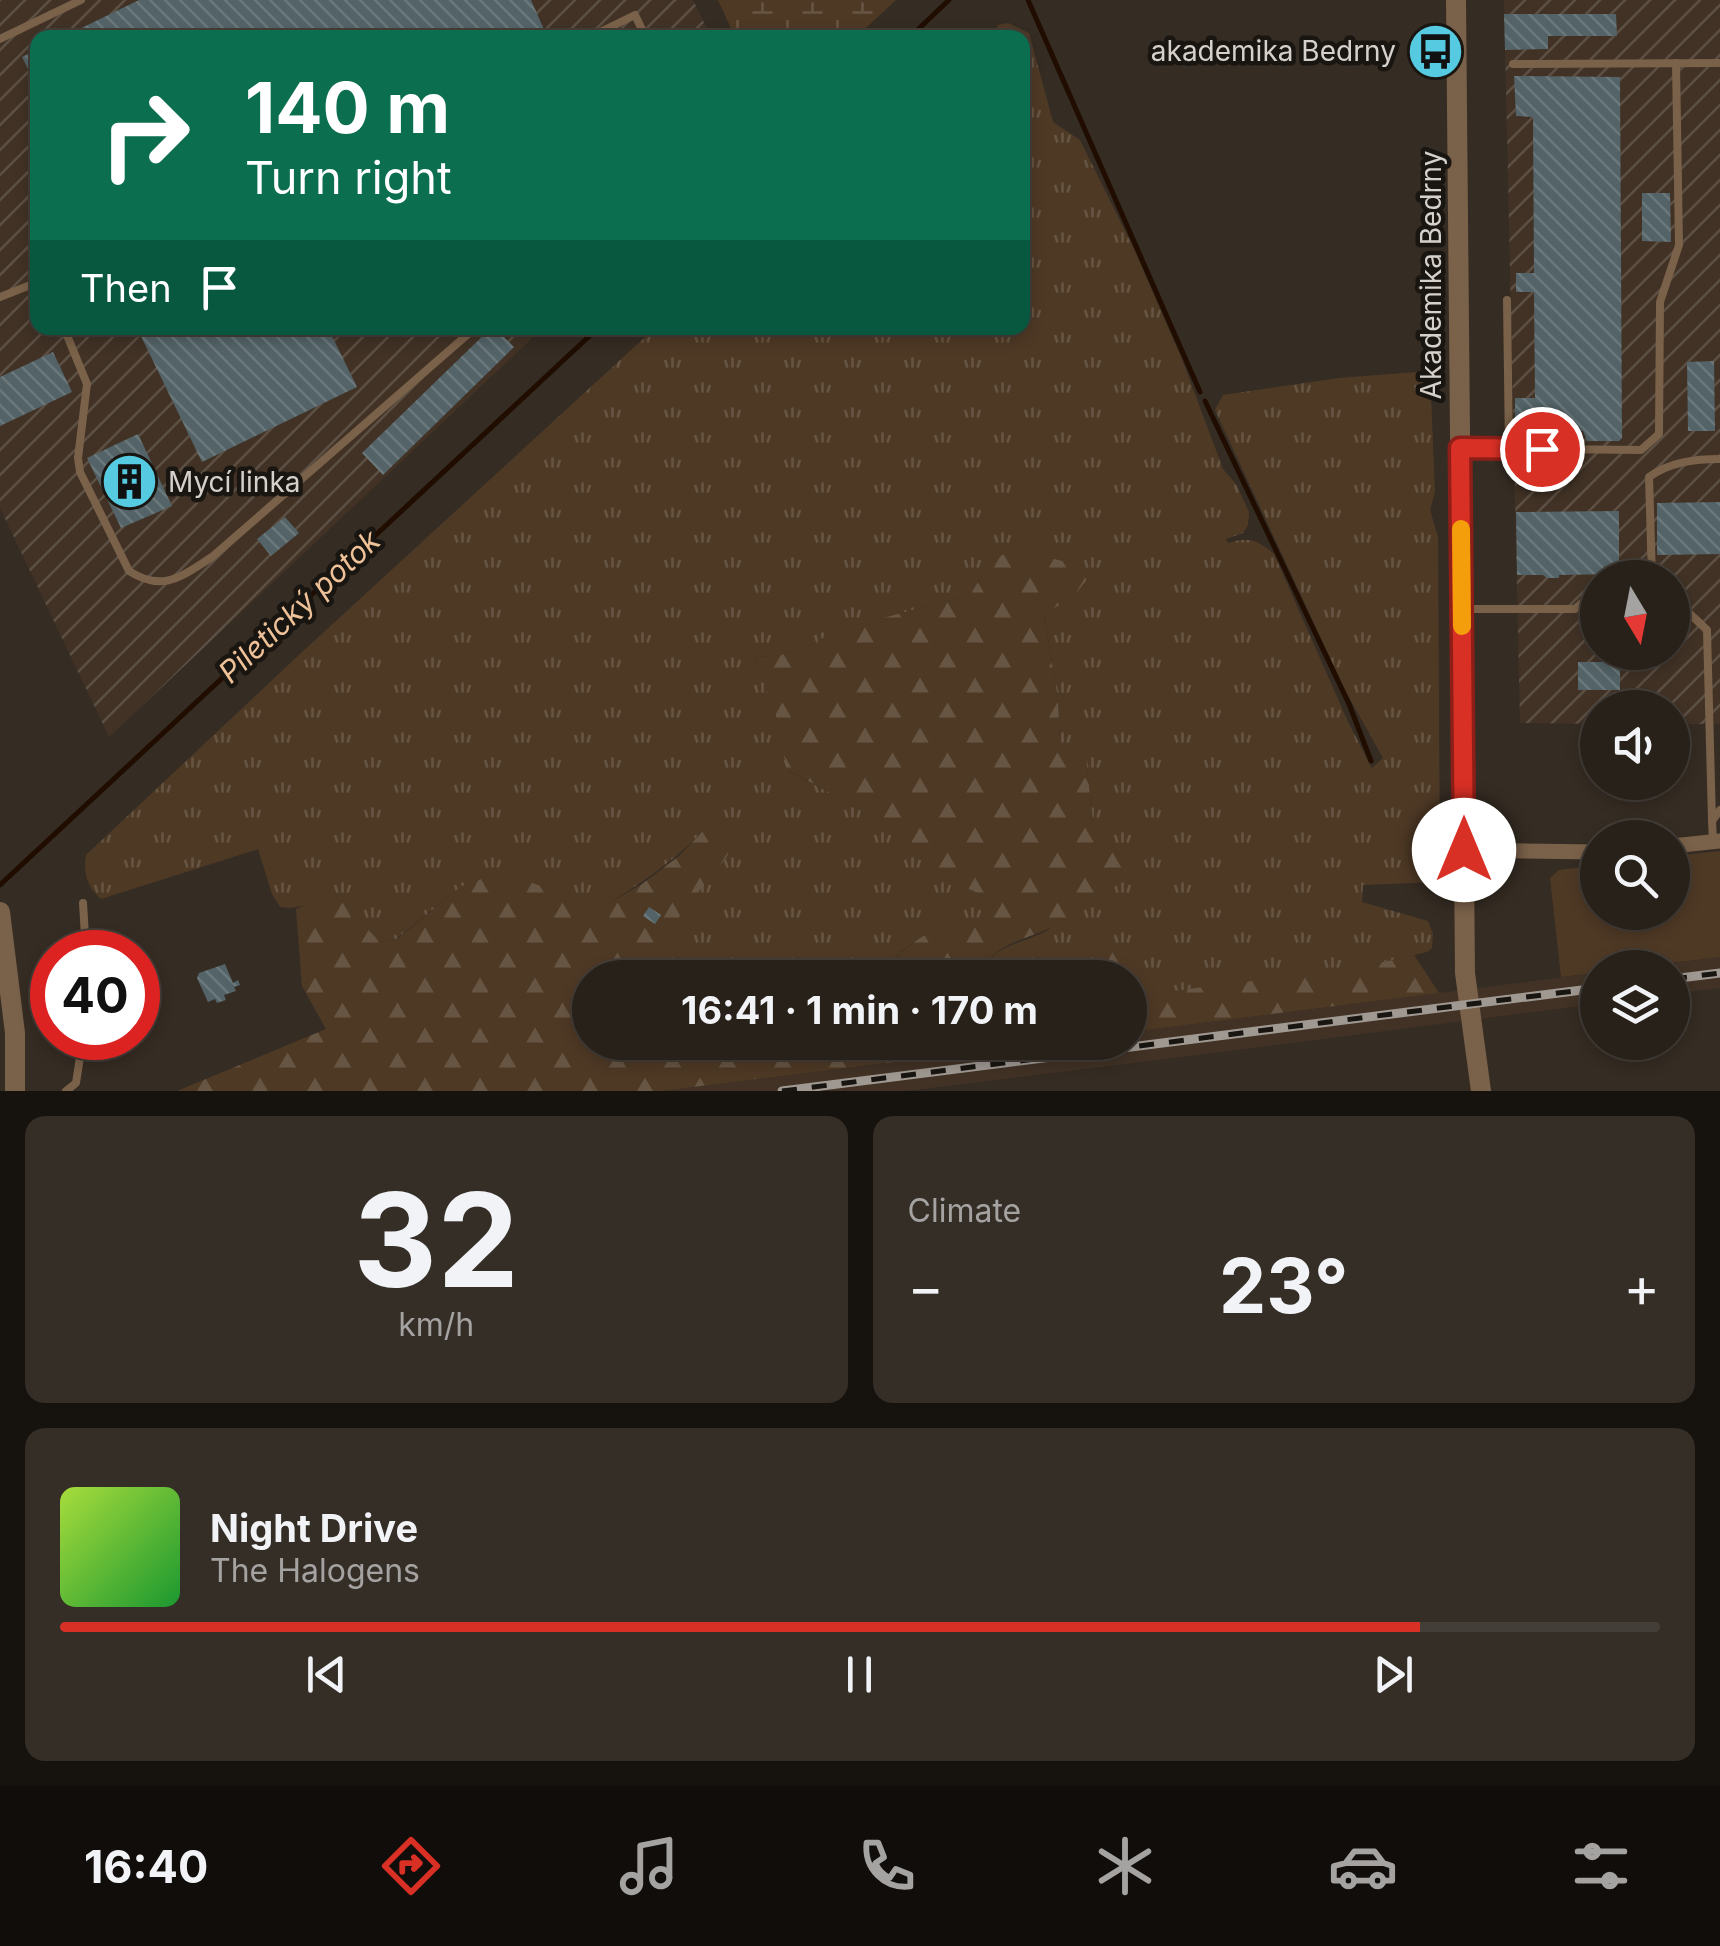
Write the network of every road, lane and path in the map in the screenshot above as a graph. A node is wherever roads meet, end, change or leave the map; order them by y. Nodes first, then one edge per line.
1 (81, 0) edge
2 (1456, 0) edge
3 (604, 30) edge
4 (642, 30) edge
5 (0, 39) edge
6 (1676, 63) junction
7 (1720, 63) edge
8 (1512, 64) dead end
9 (30, 285) edge
10 (0, 297) edge
11 (1507, 300) dead end
12 (67, 335) edge
13 (467, 335) edge
14 (1460, 448) junction
15 (1509, 449) junction
16 (1720, 459) edge
17 (1651, 560) edge
18 (1580, 604) edge
19 (1462, 608) junction
20 (1690, 614) edge
21 (1720, 810) edge
22 (1712, 820) junction
23 (1716, 841) edge
24 (1690, 844) edge
25 (1464, 850) junction
26 (1580, 852) edge
27 (83, 902) dead end
28 (2, 918) edge
29 (85, 930) edge
30 (80, 1060) edge
31 (15, 1091) edge
32 (66, 1091) edge
33 (1482, 1091) edge

1 - 5 lane
2 - 14 street, Akademika Bedrny
3 - 4 lane
6 - 7 lane
6 - 8 lane
6 - 15 lane
9 - 10 lane
11 - 15 lane
12 - 13 lane
14 - 15 lane
14 - 19 street, Akademika Bedrny
16 - 17 lane
18 - 19 lane
19 - 25 street, Akademika Bedrny
20 - 22 lane
21 - 22 lane
22 - 23 lane
23 - 24 street
25 - 26 street
25 - 33 street, Akademika Bedrny
27 - 29 lane
28 - 31 street
30 - 32 lane

